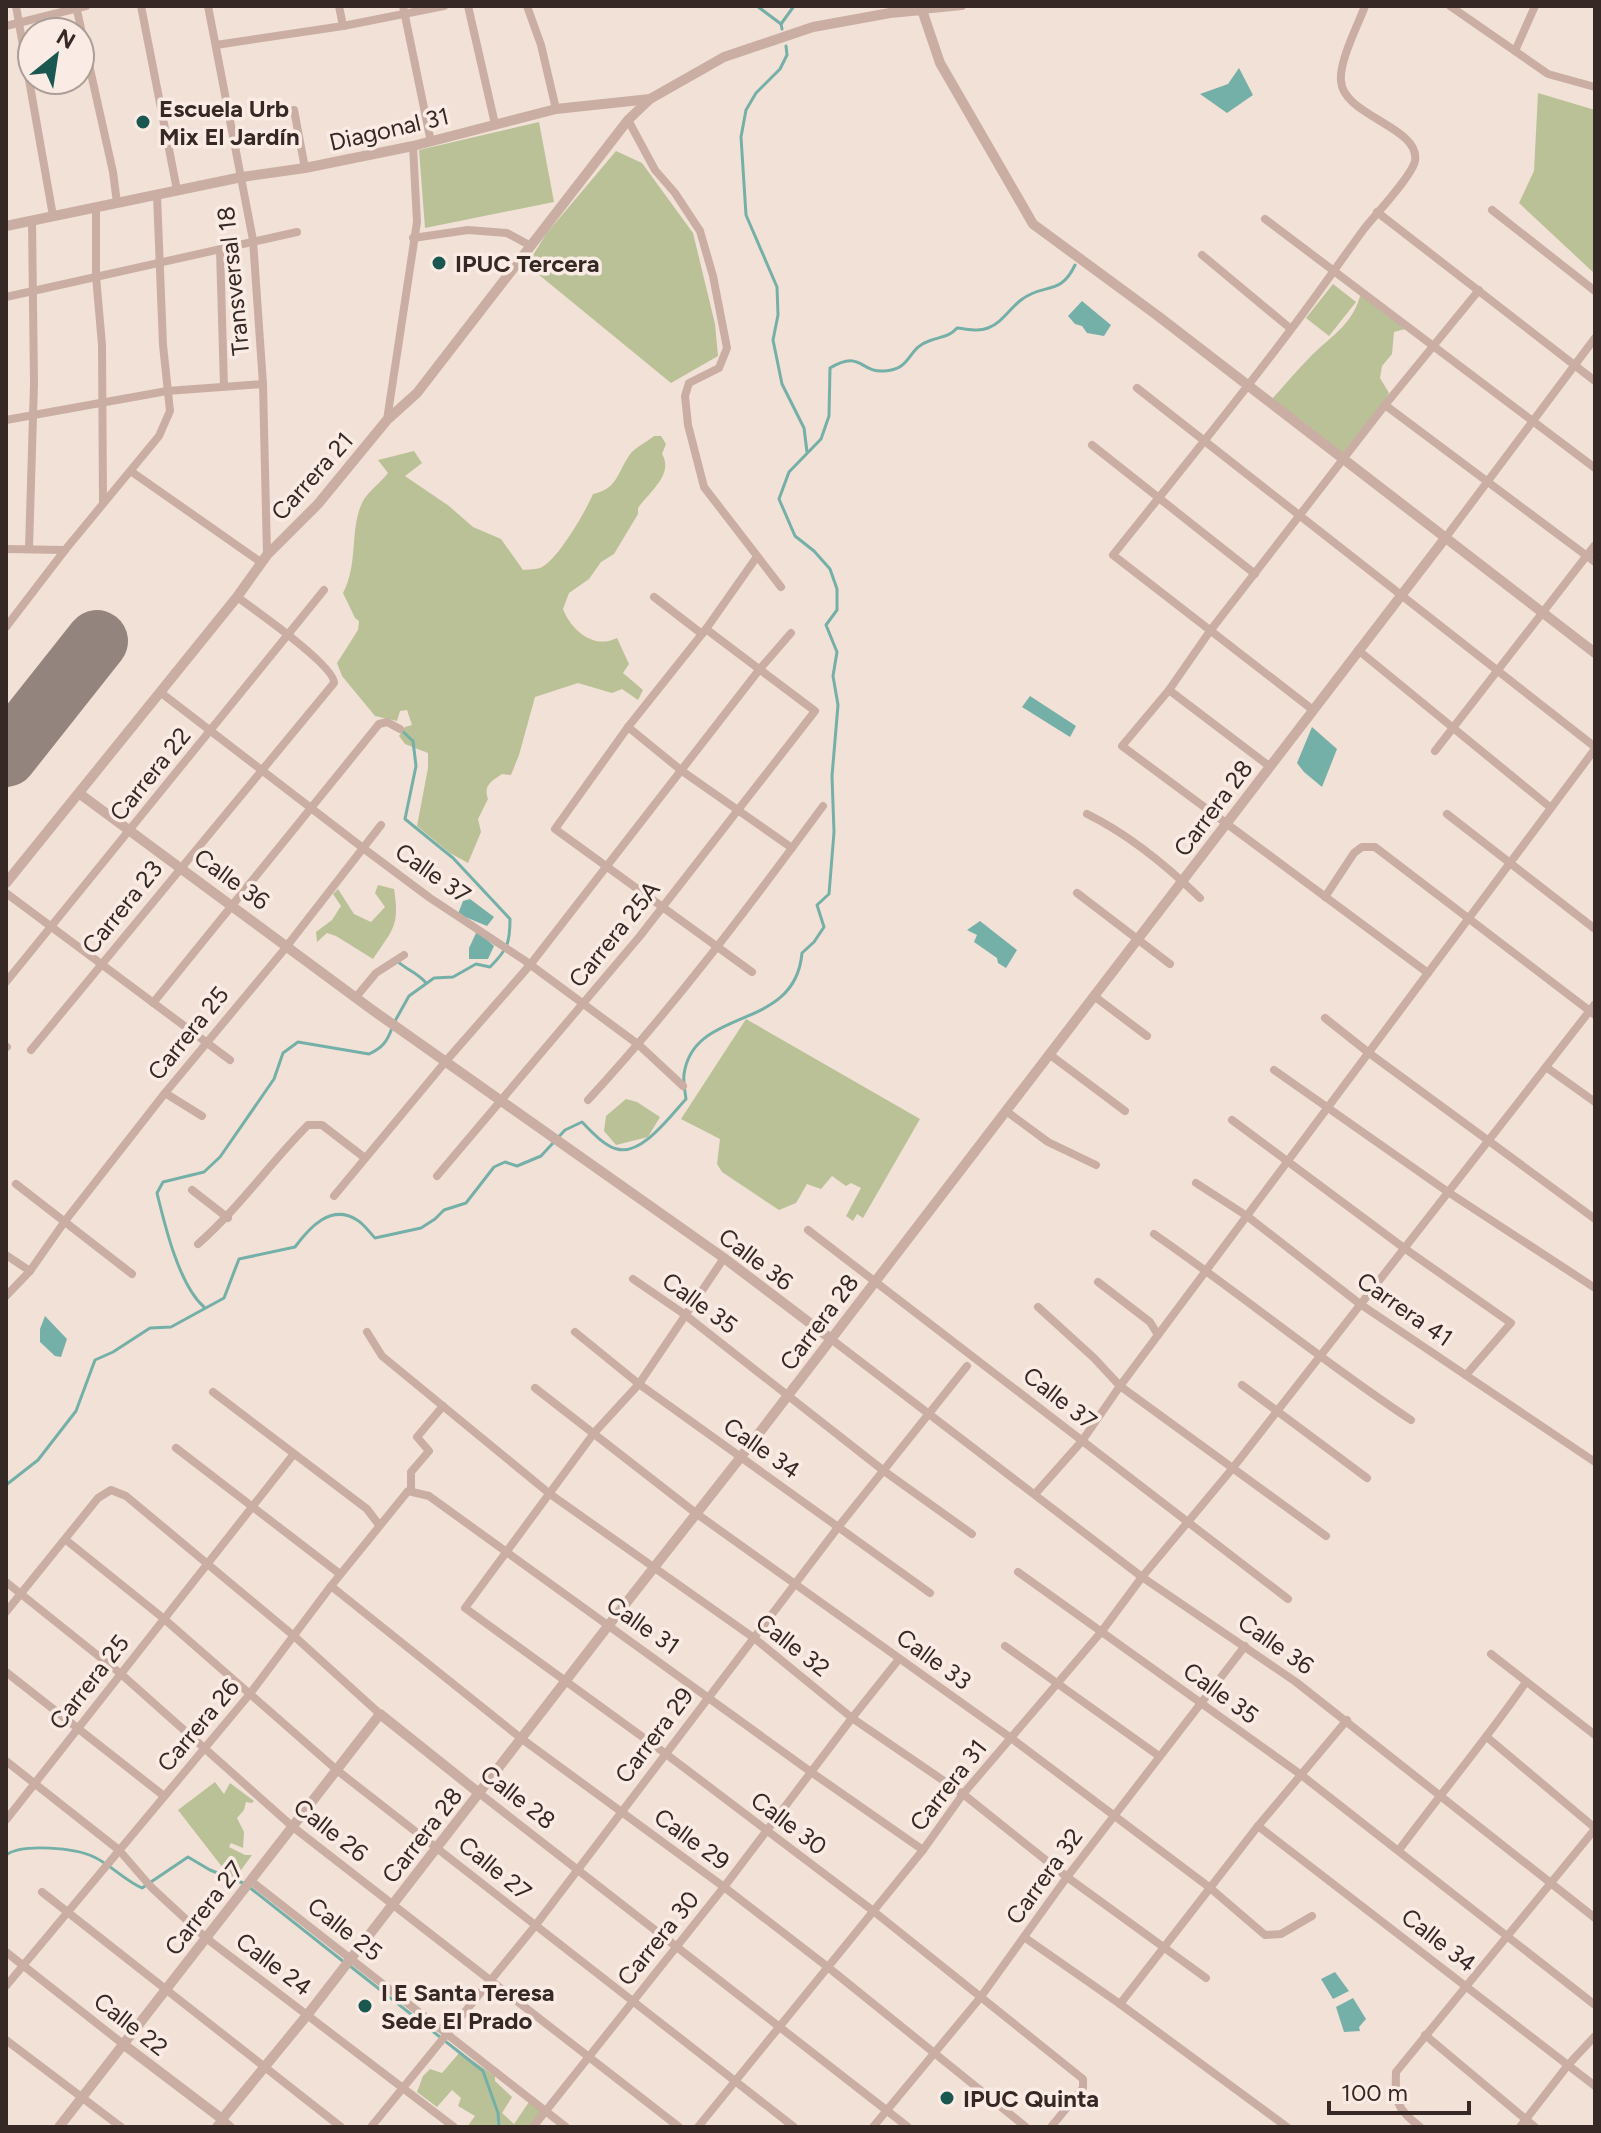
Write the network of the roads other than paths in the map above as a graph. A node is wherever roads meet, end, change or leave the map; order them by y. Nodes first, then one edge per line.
1 (141, 6) edge
2 (208, 6) edge
3 (339, 6) edge
4 (444, 6) edge
5 (468, 6) edge
6 (527, 6) edge
7 (962, 6) edge
8 (1365, 6) edge
9 (1535, 6) edge
10 (80, 7) edge
11 (921, 8) edge
12 (1456, 8) edge
13 (403, 10) edge
14 (48, 16) edge
15 (343, 26) junction
16 (216, 45) junction
17 (1515, 51) junction
18 (1595, 87) edge
19 (32, 96) edge
20 (650, 99) junction
21 (556, 109) junction
22 (294, 110) dead end
23 (628, 120) junction
24 (495, 124) junction
25 (431, 142) junction
26 (413, 146) junction
27 (305, 168) junction
28 (242, 177) junction
29 (177, 190) junction
30 (157, 195) junction
31 (117, 203) junction
32 (96, 208) junction
33 (1492, 210) dead end
34 (1377, 212) junction
35 (53, 216) junction
36 (1265, 219) dead end
37 (32, 221) junction
38 (6, 226) edge
39 (297, 232) dead end
40 (413, 238) junction
41 (253, 240) junction
42 (531, 246) junction
43 (220, 250) junction
44 (1202, 255) dead end
45 (160, 262) junction
46 (1333, 271) junction
47 (96, 276) junction
48 (34, 290) junction
49 (1479, 290) junction
50 (1595, 291) edge
51 (6, 297) edge
52 (1291, 329) junction
53 (1595, 338) edge
54 (1433, 346) junction
55 (1574, 366) junction
56 (1595, 381) edge
57 (263, 384) junction
58 (224, 386) junction
59 (1248, 386) junction
60 (1137, 388) dead end
61 (167, 391) junction
62 (102, 403) junction
63 (1385, 405) junction
64 (32, 414) junction
65 (6, 420) edge
66 (387, 420) junction
67 (1533, 421) junction
68 (1204, 439) junction
69 (1092, 445) dead end
70 (1345, 460) junction
71 (1595, 468) edge
72 (132, 472) junction
73 (1488, 482) junction
74 (1158, 498) junction
75 (103, 504) junction
76 (1300, 517) junction
77 (1446, 537) junction
78 (1595, 545) edge
79 (29, 548) junction
80 (6, 549) edge
81 (65, 550) junction
82 (1587, 556) junction
83 (756, 558) junction
84 (264, 559) junction
85 (1595, 562) edge
86 (1255, 574) junction
87 (781, 587) dead end
88 (324, 590) dead end
89 (1401, 594) junction
90 (237, 597) junction
91 (654, 597) dead end
92 (1541, 612) junction
93 (6, 627) edge
94 (1210, 631) junction
95 (704, 632) junction
96 (791, 633) dead end
97 (289, 635) junction
98 (1358, 650) junction
99 (1595, 653) edge
100 (759, 670) junction
101 (1499, 670) junction
102 (1169, 690) junction
103 (160, 692) junction
104 (1313, 710) junction
105 (628, 727) junction
106 (1455, 727) junction
107 (400, 729) dead end
108 (209, 732) junction
109 (1595, 748) edge
110 (1435, 751) dead end
111 (1269, 766) junction
112 (261, 770) junction
113 (682, 771) junction
114 (80, 794) junction
115 (823, 806) dead end
116 (1551, 808) junction
117 (311, 809) junction
118 (736, 810) junction
119 (1087, 814) dead end
120 (1447, 814) dead end
121 (1226, 823) junction
122 (381, 825) dead end
123 (130, 829) junction
124 (363, 848) junction
125 (792, 848) junction
126 (1510, 863) junction
127 (181, 866) junction
128 (607, 866) junction
129 (1182, 881) junction
130 (6, 883) edge
131 (6, 893) edge
132 (1077, 893) dead end
133 (1325, 897) junction
134 (1200, 898) dead end
135 (233, 905) junction
136 (663, 907) junction
137 (1469, 918) junction
138 (50, 927) junction
139 (1595, 929) edge
140 (1138, 939) junction
141 (287, 945) junction
142 (719, 946) junction
143 (404, 955) dead end
144 (527, 962) junction
145 (1170, 964) dead end
146 (101, 965) junction
147 (752, 972) dead end
148 (1428, 973) junction
149 (6, 982) edge
150 (1094, 996) junction
151 (356, 997) junction
152 (153, 1003) junction
153 (583, 1004) junction
154 (1593, 1010) edge
155 (1325, 1018) dead end
156 (1147, 1036) dead end
157 (205, 1042) junction
158 (639, 1045) junction
159 (31, 1050) dead end
160 (1369, 1053) junction
161 (1049, 1054) junction
162 (230, 1060) dead end
163 (446, 1061) junction
164 (1546, 1067) junction
165 (1274, 1070) dead end
166 (683, 1086) dead end
167 (165, 1093) junction
168 (588, 1100) dead end
169 (503, 1101) junction
170 (1595, 1102) edge
171 (1327, 1108) junction
172 (1006, 1111) junction
173 (1125, 1111) dead end
174 (202, 1116) dead end
175 (1232, 1120) dead end
176 (1489, 1140) junction
177 (365, 1158) junction
178 (1288, 1161) junction
179 (1096, 1165) dead end
180 (437, 1176) dead end
181 (1196, 1183) dead end
182 (16, 1184) dead end
183 (192, 1190) dead end
184 (1448, 1192) junction
185 (334, 1196) dead end
186 (1247, 1216) junction
187 (228, 1218) junction
188 (1595, 1219) edge
189 (65, 1221) junction
190 (808, 1230) dead end
191 (1154, 1234) dead end
192 (198, 1244) dead end
193 (1404, 1248) junction
194 (6, 1255) edge
195 (724, 1258) junction
196 (1207, 1270) junction
197 (30, 1271) junction
198 (132, 1274) dead end
199 (633, 1279) dead end
200 (875, 1282) junction
201 (1098, 1282) dead end
202 (1595, 1288) edge
203 (6, 1296) edge
204 (1360, 1304) junction
205 (1038, 1307) dead end
206 (684, 1314) junction
207 (367, 1332) dead end
208 (575, 1332) dead end
209 (1158, 1335) junction
210 (831, 1339) junction
211 (1320, 1356) junction
212 (967, 1366) dead end
213 (1466, 1375) junction
214 (639, 1384) junction
215 (1242, 1385) dead end
216 (1120, 1386) junction
217 (535, 1388) dead end
218 (213, 1392) dead end
219 (788, 1395) junction
220 (443, 1406) junction
221 (1277, 1412) junction
222 (929, 1414) junction
223 (1411, 1420) dead end
224 (594, 1433) junction
225 (1082, 1441) junction
226 (176, 1448) dead end
227 (293, 1455) junction
228 (740, 1458) junction
229 (1595, 1462) edge
230 (1232, 1469) junction
231 (884, 1471) junction
232 (1367, 1478) dead end
233 (414, 1491) junction
234 (550, 1494) junction
235 (1035, 1494) junction
236 (252, 1506) junction
237 (697, 1514) junction
238 (1187, 1521) junction
239 (379, 1525) junction
240 (839, 1526) junction
241 (972, 1534) dead end
242 (1326, 1536) dead end
243 (66, 1540) junction
244 (507, 1552) junction
245 (207, 1565) junction
246 (653, 1567) junction
247 (1018, 1572) dead end
248 (340, 1574) junction
249 (1142, 1577) junction
250 (6, 1582) edge
251 (796, 1582) junction
252 (331, 1586) junction
253 (930, 1593) dead end
254 (21, 1594) junction
255 (1288, 1599) dead end
256 (6, 1612) edge
257 (163, 1618) junction
258 (608, 1626) junction
259 (1102, 1631) junction
260 (294, 1636) junction
261 (754, 1638) junction
262 (1005, 1646) dead end
263 (1245, 1646) junction
264 (1491, 1654) dead end
265 (899, 1659) junction
266 (6, 1672) edge
267 (121, 1674) junction
268 (566, 1681) junction
269 (1526, 1682) junction
270 (1057, 1684) junction
271 (249, 1695) junction
272 (709, 1697) junction
273 (1201, 1703) junction
274 (380, 1714) junction
275 (852, 1718) junction
276 (1347, 1720) junction
277 (79, 1728) junction
278 (1595, 1735) edge
279 (1011, 1738) junction
280 (1488, 1738) junction
281 (522, 1739) junction
282 (205, 1749) junction
283 (666, 1754) junction
284 (1159, 1756) junction
285 (6, 1761) edge
286 (338, 1771) junction
287 (811, 1772) junction
288 (1300, 1774) junction
289 (34, 1784) junction
290 (479, 1793) junction
291 (963, 1794) junction
292 (1439, 1795) junction
293 (164, 1796) junction
294 (621, 1811) junction
295 (1114, 1816) junction
296 (6, 1820) edge
297 (1258, 1826) junction
298 (293, 1827) junction
299 (1595, 1828) edge
300 (767, 1832) junction
301 (438, 1847) junction
302 (119, 1850) junction
303 (923, 1850) junction
304 (1399, 1850) junction
305 (576, 1870) junction
306 (1067, 1877) junction
307 (251, 1881) junction
308 (1550, 1884) junction
309 (724, 1887) junction
310 (1209, 1887) junction
311 (42, 1892) dead end
312 (394, 1903) junction
313 (872, 1910) junction
314 (67, 1911) junction
315 (1312, 1916) dead end
316 (1595, 1918) edge
317 (535, 1926) junction
318 (1505, 1936) junction
319 (1024, 1937) junction
320 (206, 1938) junction
321 (678, 1945) junction
322 (1163, 1946) junction
323 (6, 1952) edge
324 (351, 1959) junction
325 (23, 1965) junction
326 (829, 1968) junction
327 (1206, 1978) dead end
328 (490, 1980) junction
329 (6, 1986) edge
330 (1465, 1986) junction
331 (165, 1990) junction
332 (980, 1998) junction
333 (632, 2001) junction
334 (1120, 2004) junction
335 (1595, 2005) edge
336 (308, 2014) junction
337 (780, 2027) junction
338 (445, 2034) junction
339 (1425, 2035) junction
340 (1595, 2036) edge
341 (6, 2040) edge
342 (123, 2044) junction
343 (935, 2053) junction
344 (589, 2056) junction
345 (1568, 2065) junction
346 (264, 2068) junction
347 (735, 2082) junction
348 (402, 2086) junction
349 (1595, 2086) edge
350 (81, 2098) junction
351 (886, 2109) junction
352 (546, 2112) junction
353 (219, 2123) edge
354 (1523, 2123) edge
355 (59, 2127) edge
356 (121, 2127) edge
357 (231, 2127) edge
358 (341, 2127) edge
359 (371, 2127) edge
360 (454, 2127) edge
361 (533, 2127) edge
362 (566, 2127) edge
363 (679, 2127) edge
364 (698, 2127) edge
365 (794, 2127) edge
366 (873, 2127) edge
367 (908, 2127) edge
368 (1026, 2127) edge
369 (1051, 2127) edge
370 (1287, 2127) edge
371 (1420, 2127) edge
372 (1535, 2127) edge

1 - 29 street
2 - 16 street, Transversal 18
3 - 15 street
4 - 13 street
5 - 24 street
6 - 21 street
7 - 11 street
8 - 34 street
9 - 17 street
10 - 14 street
10 - 31 street
11 - 20 street, Diagonal 31
11 - 59 street
12 - 17 street
13 - 15 street
13 - 25 street
15 - 16 street
16 - 28 street, Transversal 18
17 - 18 street
19 - 35 street
20 - 21 street, Diagonal 31
20 - 23 street, Carrera 21
21 - 24 street, Diagonal 31
22 - 27 street
23 - 42 street, Carrera 21
23 - 83 street
24 - 25 street, Diagonal 31
25 - 26 street, Diagonal 31
26 - 27 street, Diagonal 31
26 - 40 street
27 - 28 street, Diagonal 31
28 - 29 street, Diagonal 31
28 - 41 street, Transversal 18
29 - 30 street, Diagonal 31
30 - 31 street, Diagonal 31
30 - 45 street
31 - 32 street, Diagonal 31
32 - 35 street, Diagonal 31
32 - 47 street
33 - 50 street
34 - 46 street
34 - 49 street
35 - 37 street, Diagonal 31
36 - 46 street
37 - 38 street, Diagonal 31
37 - 48 street
39 - 41 street
40 - 42 street
40 - 66 street
41 - 43 street
41 - 57 street, Transversal 18
42 - 66 street, Carrera 21
43 - 45 street
43 - 58 street
44 - 52 street
45 - 47 street
45 - 61 street
46 - 52 street
46 - 54 street
47 - 48 street
47 - 62 street
48 - 51 street
48 - 64 street
49 - 54 street
49 - 55 street
52 - 59 street
53 - 55 street
54 - 63 street
54 - 67 street
55 - 56 street
55 - 67 street
57 - 58 street
57 - 84 street, Transversal 18
58 - 61 street
59 - 68 street
59 - 70 street
60 - 68 street
61 - 62 street
61 - 72 street
62 - 64 street
62 - 75 street
63 - 70 street
63 - 73 street
64 - 65 street
64 - 79 street
66 - 84 street, Carrera 21
67 - 71 street
67 - 73 street
68 - 74 street
68 - 76 street
69 - 74 street
70 - 76 street
70 - 77 street
72 - 75 street
72 - 84 street
73 - 77 street
73 - 82 street
74 - 86 street
74 - 94 street
75 - 81 street
76 - 86 street
76 - 89 street
77 - 89 street, Carrera 28
77 - 92 street
78 - 82 street
79 - 80 street
79 - 81 street
81 - 93 street
82 - 85 street
82 - 92 street
83 - 87 street
83 - 95 street
84 - 90 street, Carrera 21
86 - 94 street
88 - 97 street, Carrera 22
89 - 98 street, Carrera 28
89 - 101 street
90 - 97 street
90 - 103 street, Carrera 21
91 - 95 street
92 - 99 street
92 - 101 street
94 - 102 street
94 - 104 street
95 - 100 street
95 - 105 street
96 - 100 street
97 - 108 street, Carrera 22
97 - 112 street, Carrera 23
98 - 104 street, Carrera 28
98 - 106 street
100 - 113 street
100 - 118 street, Carrera 25A
101 - 106 street
101 - 109 street
102 - 111 street
102 - 121 street
103 - 108 street, Calle 37
103 - 114 street, Carrera 21
104 - 111 street, Carrera 28
105 - 113 street
105 - 128 street
106 - 110 street
106 - 116 street
107 - 117 street
108 - 112 street, Calle 37
108 - 123 street, Carrera 22
109 - 116 street
111 - 121 street, Carrera 28
112 - 117 street, Calle 37
112 - 127 street, Carrera 23
113 - 118 street
113 - 128 street
114 - 123 street, Calle 36
114 - 130 street, Carrera 21
115 - 125 street
116 - 126 street
117 - 124 street, Calle 37
117 - 135 street
118 - 125 street
118 - 136 street, Carrera 25A
119 - 129 street
120 - 126 street
121 - 129 street, Carrera 28
121 - 133 street
122 - 124 street, Carrera 25
123 - 127 street, Calle 36
123 - 138 street, Carrera 22
124 - 141 street, Carrera 25
124 - 144 street, Calle 37
125 - 142 street
126 - 137 street
126 - 139 street
127 - 135 street, Calle 36
127 - 146 street, Carrera 23
128 - 136 street
128 - 144 street
129 - 134 street
129 - 140 street, Carrera 28
131 - 138 street
132 - 140 street
133 - 137 street
133 - 148 street
135 - 141 street, Calle 36
135 - 152 street
136 - 142 street
136 - 153 street, Carrera 25A
137 - 148 street
137 - 154 street
138 - 146 street
138 - 149 street, Carrera 22
140 - 145 street
140 - 150 street, Carrera 28
141 - 151 street, Calle 36
141 - 157 street, Carrera 25
142 - 147 street
142 - 158 street
143 - 151 street
144 - 153 street, Calle 37
144 - 163 street
146 - 152 street
146 - 159 street, Carrera 23
148 - 160 street
150 - 156 street
150 - 161 street, Carrera 28
151 - 163 street, Calle 36
152 - 157 street
153 - 158 street, Calle 37
153 - 169 street, Carrera 25A
154 - 164 street, Carrera 31
155 - 160 street
157 - 162 street
157 - 167 street, Carrera 25
158 - 166 street, Calle 37
158 - 168 street
160 - 171 street
160 - 176 street
161 - 172 street, Carrera 28
161 - 173 street
163 - 169 street, Calle 36
163 - 177 street
164 - 170 street
164 - 176 street, Carrera 31
165 - 171 street
167 - 174 street
167 - 189 street, Carrera 25
169 - 180 street, Carrera 25A
169 - 195 street, Calle 36
171 - 178 street
171 - 184 street
172 - 179 street
172 - 200 street, Carrera 28
175 - 178 street
176 - 184 street, Carrera 31
176 - 188 street
177 - 185 street
177 - 187 street
178 - 186 street
178 - 193 street
181 - 186 street, Carrera 41
182 - 189 street
183 - 187 street
184 - 193 street, Carrera 31
184 - 202 street
186 - 196 street
186 - 204 street, Carrera 41
187 - 192 street
189 - 197 street, Carrera 25
189 - 198 street
190 - 200 street, Calle 37
191 - 196 street
193 - 204 street, Carrera 31
193 - 213 street
194 - 197 street
195 - 206 street
195 - 210 street, Calle 36
196 - 209 street
196 - 211 street
197 - 203 street, Carrera 25
199 - 206 street, Calle 35
200 - 210 street, Carrera 28
200 - 225 street, Calle 37
201 - 209 street
204 - 211 street, Carrera 31
204 - 213 street, Carrera 41
205 - 216 street
206 - 214 street
206 - 219 street, Calle 35
207 - 220 street, Calle 32
208 - 214 street, Calle 34
209 - 216 street
210 - 219 street, Carrera 28
210 - 222 street, Calle 36
211 - 221 street, Carrera 31
211 - 223 street
212 - 222 street, Carrera 29
213 - 229 street, Carrera 41
214 - 224 street
214 - 228 street, Calle 34
215 - 221 street
216 - 225 street
216 - 230 street
217 - 224 street, Calle 33
218 - 227 street
219 - 228 street, Carrera 28
219 - 231 street, Calle 35
220 - 233 street
220 - 234 street, Calle 32
221 - 230 street, Carrera 31
221 - 232 street
222 - 231 street, Carrera 29
222 - 235 street, Calle 36
224 - 234 street
224 - 237 street, Calle 33
225 - 235 street
225 - 238 street, Calle 37
226 - 236 street
227 - 236 street, Carrera 25
227 - 239 street
228 - 237 street, Carrera 28
228 - 240 street, Calle 34
230 - 238 street, Carrera 31
230 - 242 street
231 - 240 street, Carrera 29
231 - 241 street, Calle 35
233 - 239 street, Carrera 26
233 - 244 street, Calle 31
234 - 244 street
234 - 246 street, Calle 32
235 - 249 street, Calle 36
236 - 245 street, Carrera 25
236 - 248 street
237 - 246 street, Carrera 28
237 - 251 street, Calle 33
238 - 249 street, Carrera 31
238 - 255 street, Calle 37
239 - 248 street, Carrera 26
240 - 251 street, Carrera 29
240 - 253 street, Calle 34
243 - 245 street, Calle 28
243 - 254 street
243 - 257 street, Calle 27
244 - 258 street, Calle 31
244 - 268 street, Calle 30
245 - 257 street, Carrera 25
245 - 260 street, Calle 28
246 - 258 street, Carrera 28
246 - 261 street, Calle 32
247 - 259 street, Calle 35
248 - 252 street, Carrera 26
249 - 259 street, Carrera 31
249 - 263 street, Calle 36
250 - 254 street, Calle 26
251 - 261 street, Carrera 29
251 - 265 street, Calle 33
252 - 260 street, Carrera 26
252 - 281 street, Calle 29
254 - 256 street
254 - 267 street, Calle 26
257 - 267 street, Carrera 25
257 - 271 street, Calle 27
258 - 268 street, Carrera 28
258 - 272 street, Calle 31
259 - 270 street, Carrera 31
259 - 273 street, Calle 35
260 - 271 street, Carrera 26
260 - 274 street, Calle 28
261 - 272 street, Carrera 29
261 - 275 street, Calle 32
262 - 270 street
263 - 273 street, Carrera 32
263 - 276 street, Calle 36
264 - 269 street
265 - 275 street, Carrera 30
265 - 279 street, Calle 33
266 - 277 street
267 - 277 street, Carrera 25
267 - 282 street, Calle 26
268 - 281 street, Carrera 28
268 - 283 street, Calle 30
269 - 278 street
269 - 280 street
270 - 279 street, Carrera 31
270 - 284 street
271 - 282 street, Carrera 26
271 - 286 street, Calle 27
272 - 283 street, Carrera 29
272 - 287 street, Calle 31
273 - 284 street, Carrera 32
273 - 288 street, Calle 35
274 - 286 street, Carrera 27
274 - 290 street, Calle 28
275 - 287 street, Carrera 30
275 - 291 street, Calle 32
276 - 288 street
276 - 292 street, Calle 36
277 - 289 street, Carrera 25
277 - 293 street
279 - 291 street, Carrera 31
279 - 295 street, Calle 33
280 - 292 street
280 - 299 street
281 - 290 street, Carrera 28
281 - 294 street, Calle 29
282 - 293 street, Carrera 26
282 - 298 street, Calle 26
283 - 294 street, Carrera 29
283 - 300 street, Calle 30
284 - 295 street, Carrera 32
285 - 289 street, Calle 24
286 - 298 street, Carrera 27
286 - 301 street, Calle 27
287 - 300 street, Carrera 30
287 - 303 street, Calle 31
288 - 297 street
288 - 304 street, Calle 35
289 - 296 street, Carrera 25
289 - 302 street, Calle 24
290 - 301 street, Carrera 28
290 - 305 street, Calle 28
291 - 303 street, Carrera 31
291 - 306 street, Calle 32
292 - 304 street
292 - 308 street, Calle 36
293 - 302 street, Carrera 26
294 - 305 street, Carrera 29
294 - 309 street, Calle 29
295 - 306 street, Carrera 32
295 - 310 street, Calle 33
297 - 310 street
297 - 330 street, Calle 34
298 - 307 street, Carrera 27
298 - 312 street, Calle 26
299 - 308 street
300 - 309 street, Carrera 30
300 - 313 street, Calle 30
301 - 312 street, Carrera 28
301 - 317 street, Calle 27
302 - 314 street, Carrera 26
302 - 320 street, Calle 24
303 - 313 street, Carrera 31
304 - 318 street, Calle 35
305 - 317 street, Carrera 29
305 - 321 street, Calle 28
306 - 319 street, Carrera 32
306 - 322 street, Calle 32
307 - 320 street, Carrera 27
307 - 324 street, Calle 25
308 - 316 street, Calle 36
308 - 318 street
309 - 321 street, Carrera 30
309 - 326 street, Calle 29
310 - 315 street, Calle 33
310 - 322 street
311 - 314 street
312 - 324 street, Carrera 28
312 - 328 street, Calle 26
313 - 326 street, Carrera 31
313 - 332 street, Calle 30
314 - 325 street, Carrera 26
314 - 331 street
317 - 328 street, Carrera 29
317 - 333 street, Calle 27
318 - 330 street
318 - 335 street, Calle 35
319 - 332 street, Carrera 32
319 - 334 street
320 - 331 street, Carrera 27
320 - 336 street, Calle 24
321 - 333 street, Carrera 30
321 - 337 street, Calle 28
322 - 327 street, Calle 32
322 - 334 street
323 - 325 street, Calle 22
324 - 336 street, Carrera 28
324 - 338 street, Calle 25
325 - 329 street, Carrera 26
325 - 342 street, Calle 22
326 - 337 street, Carrera 31
326 - 343 street, Calle 29
328 - 338 street, Carrera 29
328 - 344 street, Calle 26
330 - 339 street
330 - 345 street, Calle 34
331 - 342 street, Carrera 27
331 - 346 street
332 - 343 street, Carrera 32
332 - 369 street, Calle 30
333 - 344 street, Carrera 30
333 - 347 street, Calle 27
334 - 370 street
336 - 346 street, Carrera 28
336 - 348 street, Calle 24
337 - 347 street, Carrera 31
337 - 351 street, Calle 28
338 - 348 street, Carrera 29
338 - 352 street, Calle 25
339 - 354 street
339 - 371 street
340 - 345 street
341 - 350 street
342 - 350 street, Carrera 27
342 - 353 street, Calle 22
343 - 351 street, Carrera 32
343 - 368 street, Calle 29
344 - 352 street, Carrera 30
344 - 363 street, Calle 26
345 - 349 street, Calle 34
345 - 354 street
346 - 353 street, Carrera 28
346 - 358 street
347 - 364 street, Carrera 31
347 - 365 street, Calle 27
348 - 359 street, Carrera 29
348 - 360 street, Calle 24
350 - 355 street, Carrera 27
350 - 356 street
351 - 366 street, Carrera 32
351 - 367 street, Calle 28
352 - 361 street, Carrera 30
352 - 362 street, Calle 25
353 - 357 street, Calle 22
354 - 372 street

